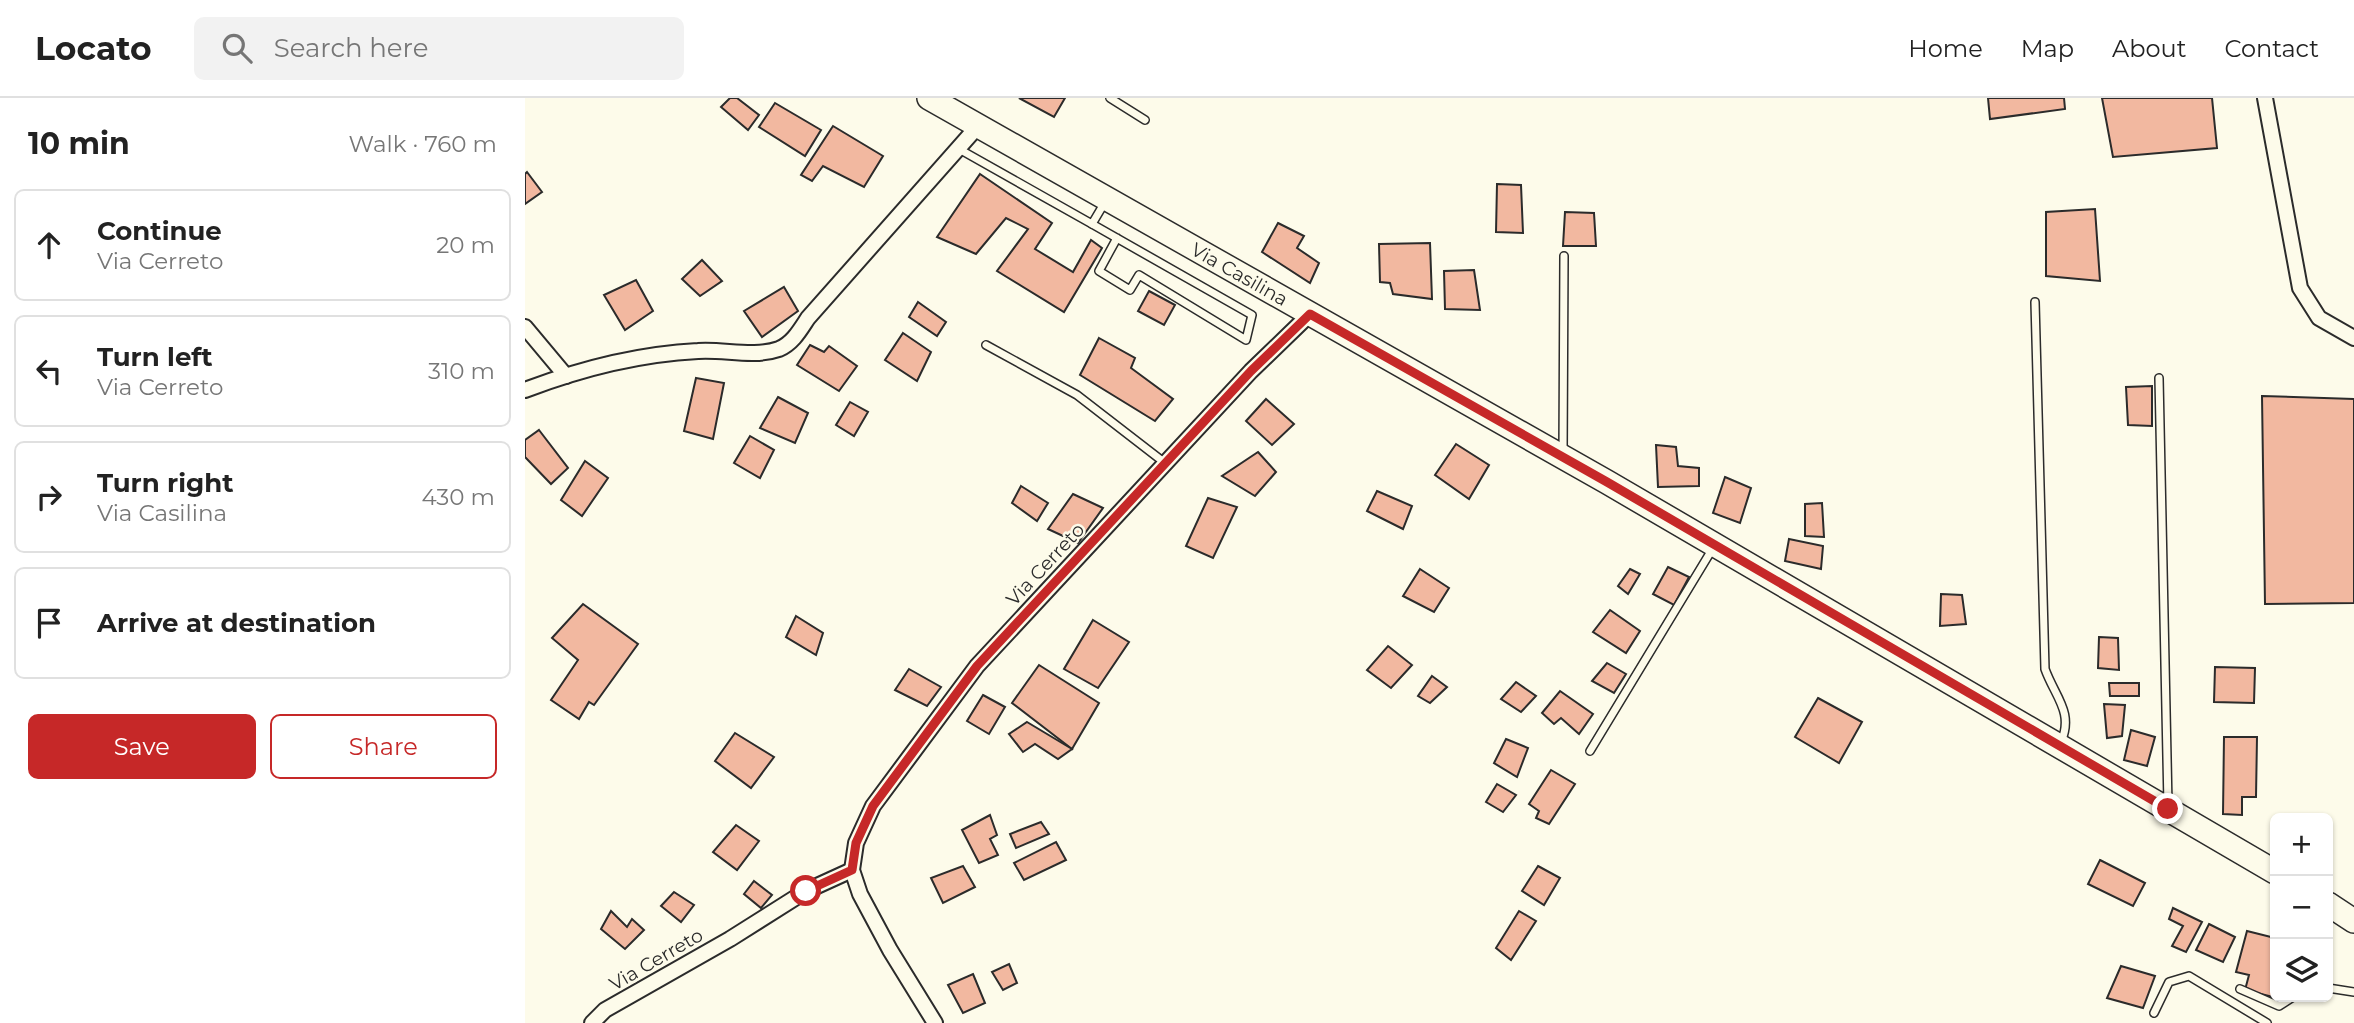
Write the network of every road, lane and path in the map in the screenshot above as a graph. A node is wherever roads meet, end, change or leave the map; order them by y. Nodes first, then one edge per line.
1 (929, 98) edge
2 (1110, 98) edge
3 (2265, 98) edge
4 (1145, 120) dead end
5 (978, 126) junction
6 (959, 149) junction
7 (1107, 198) junction
8 (1092, 224) junction
9 (1117, 238) junction
10 (1564, 256) dead end
11 (2035, 302) dead end
12 (1310, 314) junction
13 (525, 327) edge
14 (2354, 338) edge
15 (986, 345) dead end
16 (566, 376) junction
17 (2158, 378) dead end
18 (525, 390) edge
19 (1563, 457) junction
20 (1165, 463) junction
21 (1715, 545) junction
22 (2060, 746) junction
23 (1590, 751) dead end
24 (2168, 809) junction
25 (2270, 869) edge
26 (852, 870) junction
27 (2333, 907) edge
28 (2354, 921) edge
29 (2240, 989) dead end
30 (2333, 989) edge
31 (2354, 992) edge
32 (2285, 1002) edge
33 (2154, 1013) dead end
34 (592, 1023) edge
35 (935, 1023) edge
36 (2267, 1023) edge

1 - 5 main road, Via Casilina
2 - 4 lane
3 - 14 street
5 - 6 street
5 - 7 main road, Via Casilina
6 - 8 lane
6 - 16 street
7 - 8 lane
7 - 12 main road, Via Casilina
8 - 9 lane
9 - 9 lane
10 - 19 lane
11 - 22 lane
12 - 19 main road, Via Casilina
12 - 20 street, Via Cerreto
13 - 16 street
15 - 20 lane
16 - 18 street
17 - 24 lane
19 - 21 main road, Via Casilina
20 - 26 street, Via Cerreto
21 - 22 main road, Via Casilina
21 - 23 lane
22 - 24 main road, Via Casilina
24 - 25 main road, Via Casilina
26 - 34 street, Via Cerreto
26 - 35 street
27 - 28 main road
29 - 32 lane
30 - 31 lane
33 - 36 lane

